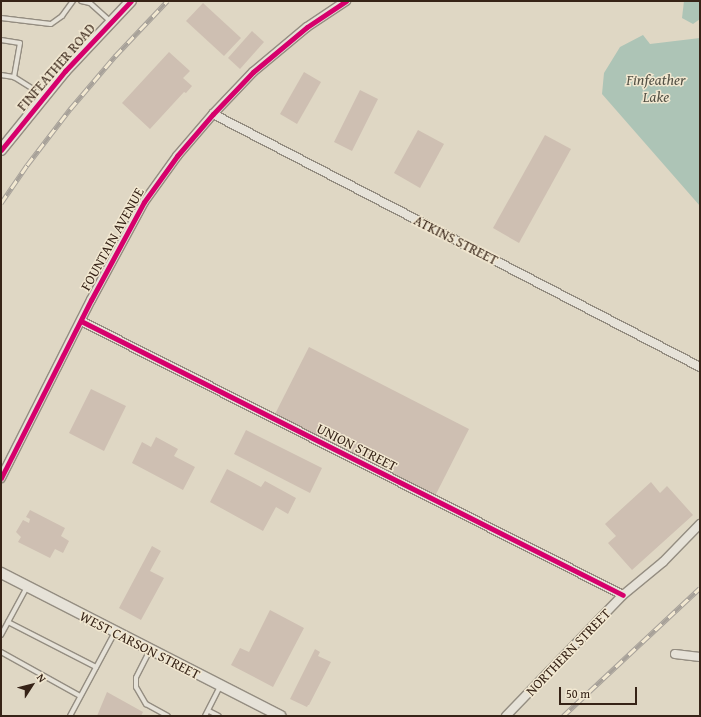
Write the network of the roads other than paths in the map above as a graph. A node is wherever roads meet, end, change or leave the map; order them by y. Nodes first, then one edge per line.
1 (73, 1) edge
2 (81, 1) edge
3 (131, 1) edge
4 (346, 1) edge
5 (92, 2) edge
6 (1, 18) edge
7 (111, 22) junction
8 (1, 40) edge
9 (1, 75) edge
10 (14, 77) junction
11 (44, 97) junction
12 (213, 114) junction
13 (2, 147) edge
14 (80, 321) junction
15 (700, 367) edge
16 (1, 478) edge
17 (700, 524) edge
18 (1, 573) edge
19 (27, 586) junction
20 (623, 595) junction
21 (8, 622) junction
22 (116, 632) junction
23 (1, 635) edge
24 (150, 650) junction
25 (1, 652) edge
26 (675, 654) dead end
27 (700, 657) edge
28 (96, 667) junction
29 (220, 685) junction
30 (80, 696) junction
31 (208, 711) junction
32 (70, 716) edge
33 (168, 716) edge
34 (205, 716) edge
35 (219, 716) edge
36 (280, 716) edge
37 (506, 716) edge

1 - 6 lane
2 - 5 lane
3 - 7 street, FINFEATHER ROAD
4 - 12 street, FOUNTAIN AVENUE
5 - 7 lane
7 - 11 street, FINFEATHER ROAD
8 - 10 lane
9 - 10 lane
10 - 11 lane
11 - 13 street, FINFEATHER ROAD
12 - 14 street, FOUNTAIN AVENUE
12 - 15 street, ATKINS STREET
14 - 16 street, FOUNTAIN AVENUE
14 - 20 street, UNION STREET
17 - 20 street, NORTHERN STREET
18 - 19 street, WEST CARSON STREET
19 - 21 lane
19 - 22 street, WEST CARSON STREET
20 - 37 street, NORTHERN STREET
21 - 23 lane
21 - 28 lane
22 - 24 street, WEST CARSON STREET
22 - 28 lane
24 - 29 street, WEST CARSON STREET
24 - 33 lane
25 - 30 lane
26 - 27 street
28 - 30 lane
29 - 31 lane
29 - 36 street, WEST CARSON STREET
30 - 32 lane
31 - 34 lane
31 - 35 lane

